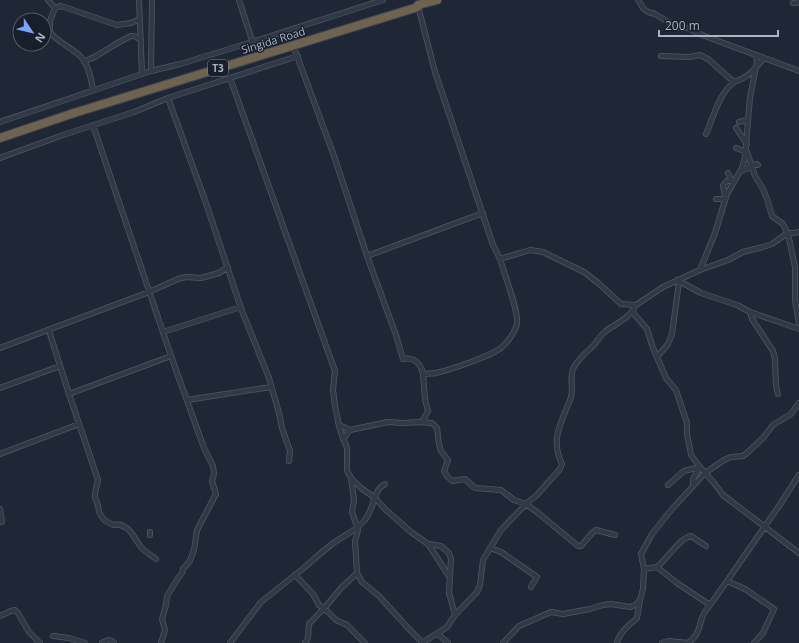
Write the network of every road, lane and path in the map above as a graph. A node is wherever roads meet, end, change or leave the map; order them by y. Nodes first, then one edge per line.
1 (48, 0) edge
2 (139, 0) edge
3 (152, 0) edge
4 (238, 0) edge
5 (383, 0) edge
6 (437, 0) edge
7 (638, 0) edge
8 (798, 0) edge
9 (417, 4) edge
10 (793, 4) dead end
11 (55, 8) junction
12 (140, 19) junction
13 (141, 40) junction
14 (252, 42) junction
15 (293, 45) junction
16 (756, 55) junction
17 (257, 56) junction
18 (298, 56) junction
19 (661, 56) dead end
20 (764, 58) junction
21 (84, 62) junction
22 (756, 66) junction
23 (151, 71) junction
24 (799, 71) edge
25 (142, 74) junction
26 (230, 78) junction
27 (734, 82) junction
28 (93, 90) junction
29 (168, 98) junction
30 (748, 120) junction
31 (0, 122) edge
32 (739, 122) dead end
33 (93, 125) junction
34 (736, 128) dead end
35 (706, 134) dead end
36 (0, 138) edge
37 (747, 144) junction
38 (736, 148) dead end
39 (747, 152) junction
40 (0, 158) edge
41 (758, 165) dead end
42 (752, 167) junction
43 (740, 171) junction
44 (728, 173) dead end
45 (733, 180) junction
46 (716, 199) dead end
47 (724, 199) junction
48 (483, 213) junction
49 (799, 232) edge
50 (788, 234) junction
51 (366, 256) junction
52 (500, 259) junction
53 (228, 267) junction
54 (700, 270) junction
55 (678, 281) junction
56 (149, 292) junction
57 (636, 305) junction
58 (241, 307) junction
59 (633, 310) junction
60 (750, 312) junction
61 (799, 323) edge
62 (799, 329) edge
63 (49, 331) junction
64 (163, 332) junction
65 (0, 348) edge
66 (171, 356) junction
67 (657, 357) junction
68 (60, 366) junction
69 (423, 374) junction
70 (271, 386) junction
71 (0, 388) edge
72 (68, 394) junction
73 (778, 394) dead end
74 (187, 400) junction
75 (799, 402) edge
76 (420, 422) junction
77 (338, 423) junction
78 (79, 424) junction
79 (350, 430) junction
80 (343, 439) junction
81 (0, 454) edge
82 (289, 461) dead end
83 (700, 467) junction
84 (705, 473) junction
85 (799, 475) edge
86 (351, 478) junction
87 (385, 484) dead end
88 (668, 485) dead end
89 (693, 485) junction
90 (375, 498) junction
91 (526, 504) junction
92 (0, 509) edge
93 (2, 522) dead end
94 (356, 527) junction
95 (765, 527) junction
96 (615, 535) dead end
97 (428, 544) junction
98 (706, 546) dead end
99 (490, 548) junction
100 (799, 553) edge
101 (156, 559) dead end
102 (657, 567) junction
103 (644, 569) junction
104 (357, 573) junction
105 (296, 575) junction
106 (450, 576) junction
107 (727, 581) junction
108 (531, 587) dead end
109 (640, 600) junction
110 (710, 605) junction
111 (323, 608) junction
112 (455, 615) junction
113 (0, 616) edge
114 (438, 634) junction
115 (53, 636) dead end
116 (617, 641) edge
117 (40, 643) edge
118 (85, 643) edge
119 (102, 643) edge
120 (114, 643) edge
121 (161, 643) edge
122 (230, 643) edge
123 (305, 643) edge
124 (365, 643) edge
125 (423, 643) edge
126 (448, 643) edge
127 (503, 643) edge
128 (613, 643) edge
129 (662, 643) edge
130 (754, 643) edge

1 - 11 street
2 - 12 street
3 - 23 street
4 - 14 street
5 - 14 street
6 - 9 highway, Singida Road / T3
7 - 16 street
8 - 10 street
9 - 15 highway, Singida Road / T3
9 - 48 street
11 - 12 street
11 - 21 street
12 - 13 street
13 - 21 street
13 - 25 street
14 - 17 street
14 - 23 street
15 - 17 highway, Singida Road / T3
15 - 18 street
16 - 20 street
16 - 22 street
17 - 36 highway, Singida Road / T3
18 - 26 street
18 - 51 street
19 - 27 street
20 - 22 street
20 - 24 street
21 - 28 street
22 - 27 street
22 - 30 street
23 - 25 street
25 - 28 street
26 - 29 street
26 - 77 street
27 - 35 street
28 - 31 street
29 - 33 street
29 - 53 street
30 - 32 street
30 - 37 street
33 - 40 street
33 - 56 street
34 - 37 street
37 - 39 street
38 - 39 street
39 - 42 street
39 - 43 street
41 - 42 street
42 - 43 street
42 - 50 street
43 - 45 street
44 - 45 street
45 - 47 street
46 - 47 street
47 - 54 street
48 - 51 street
48 - 52 street
49 - 50 street
50 - 54 street
50 - 61 street
51 - 69 street
52 - 57 street
52 - 69 street
53 - 56 street
53 - 58 street
54 - 55 street
55 - 57 street
55 - 60 street
55 - 67 street
56 - 63 street
56 - 64 street
57 - 59 street
58 - 64 street
58 - 70 street
59 - 67 street
59 - 91 street
60 - 62 street
60 - 73 street
63 - 65 street
63 - 68 street
64 - 66 street
66 - 72 street
66 - 74 street
67 - 83 street
68 - 71 street
68 - 72 street
69 - 76 street
70 - 74 street
70 - 82 street
72 - 78 street
74 - 121 street
75 - 84 street
76 - 79 street
76 - 91 street
77 - 79 street
77 - 80 street
78 - 81 street
78 - 101 street
79 - 80 street
80 - 86 street
83 - 84 street
83 - 88 street
83 - 89 street
84 - 89 street
84 - 95 street
85 - 95 street
86 - 90 street
86 - 94 street
87 - 90 street
89 - 103 street
90 - 94 street
90 - 97 street
91 - 96 street
91 - 99 street
92 - 93 street
94 - 104 street
94 - 105 street
95 - 100 street
95 - 107 street
97 - 106 street
97 - 106 street
98 - 102 street
99 - 108 street
99 - 112 street
102 - 103 street
102 - 110 street
103 - 109 street
104 - 111 street
104 - 125 street
105 - 111 street
105 - 122 street
106 - 112 street
107 - 110 street
107 - 130 street
109 - 116 street
109 - 127 street
110 - 129 street
111 - 123 street
111 - 124 street
112 - 114 street
113 - 117 street
114 - 125 street
114 - 126 street
115 - 118 street
116 - 128 street
119 - 120 street

